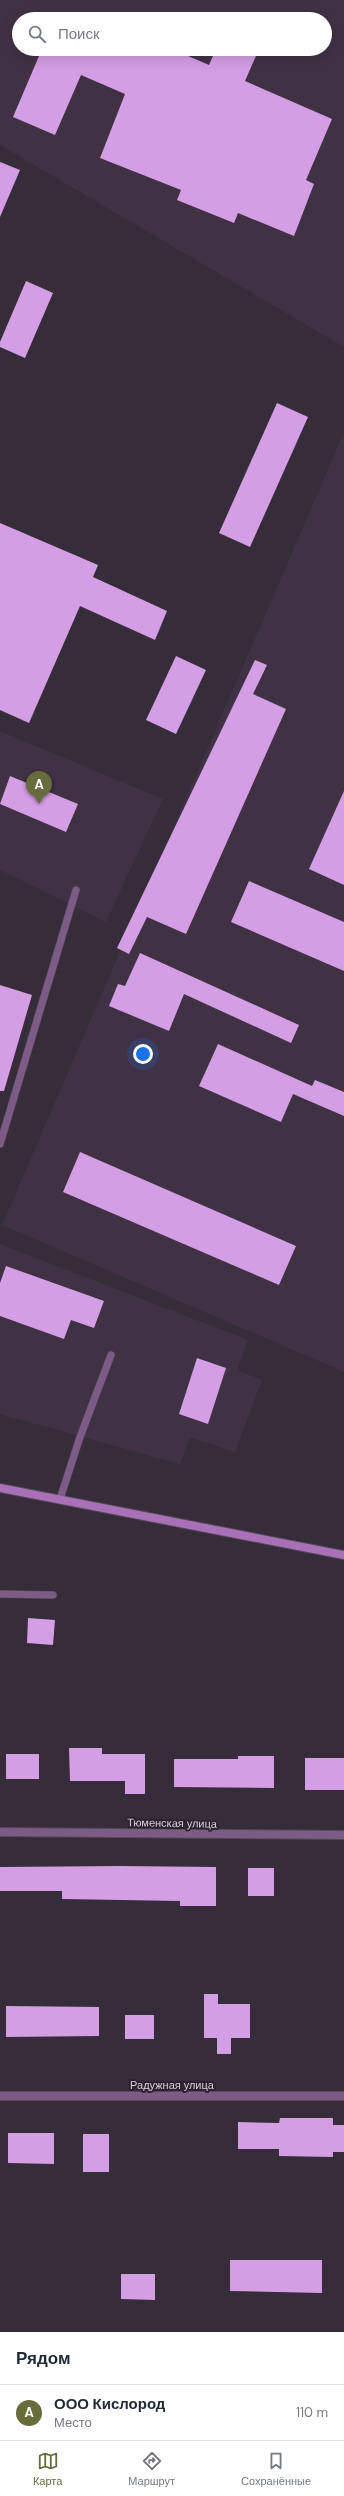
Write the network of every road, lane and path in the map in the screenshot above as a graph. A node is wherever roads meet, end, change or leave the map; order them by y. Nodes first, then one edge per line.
1 (76, 890) dead end
2 (0, 1144) edge
3 (111, 1355) dead end
4 (0, 1488) edge
5 (60, 1499) junction
6 (344, 1555) edge
7 (0, 1594) edge
8 (53, 1595) dead end
9 (0, 1832) edge
10 (344, 1835) edge
11 (0, 2096) edge
12 (344, 2096) edge

1 - 2 lane
3 - 5 lane
4 - 5 main road
5 - 6 main road
7 - 8 lane
9 - 10 street, Тюменская улица
11 - 12 street, Радужная улица

